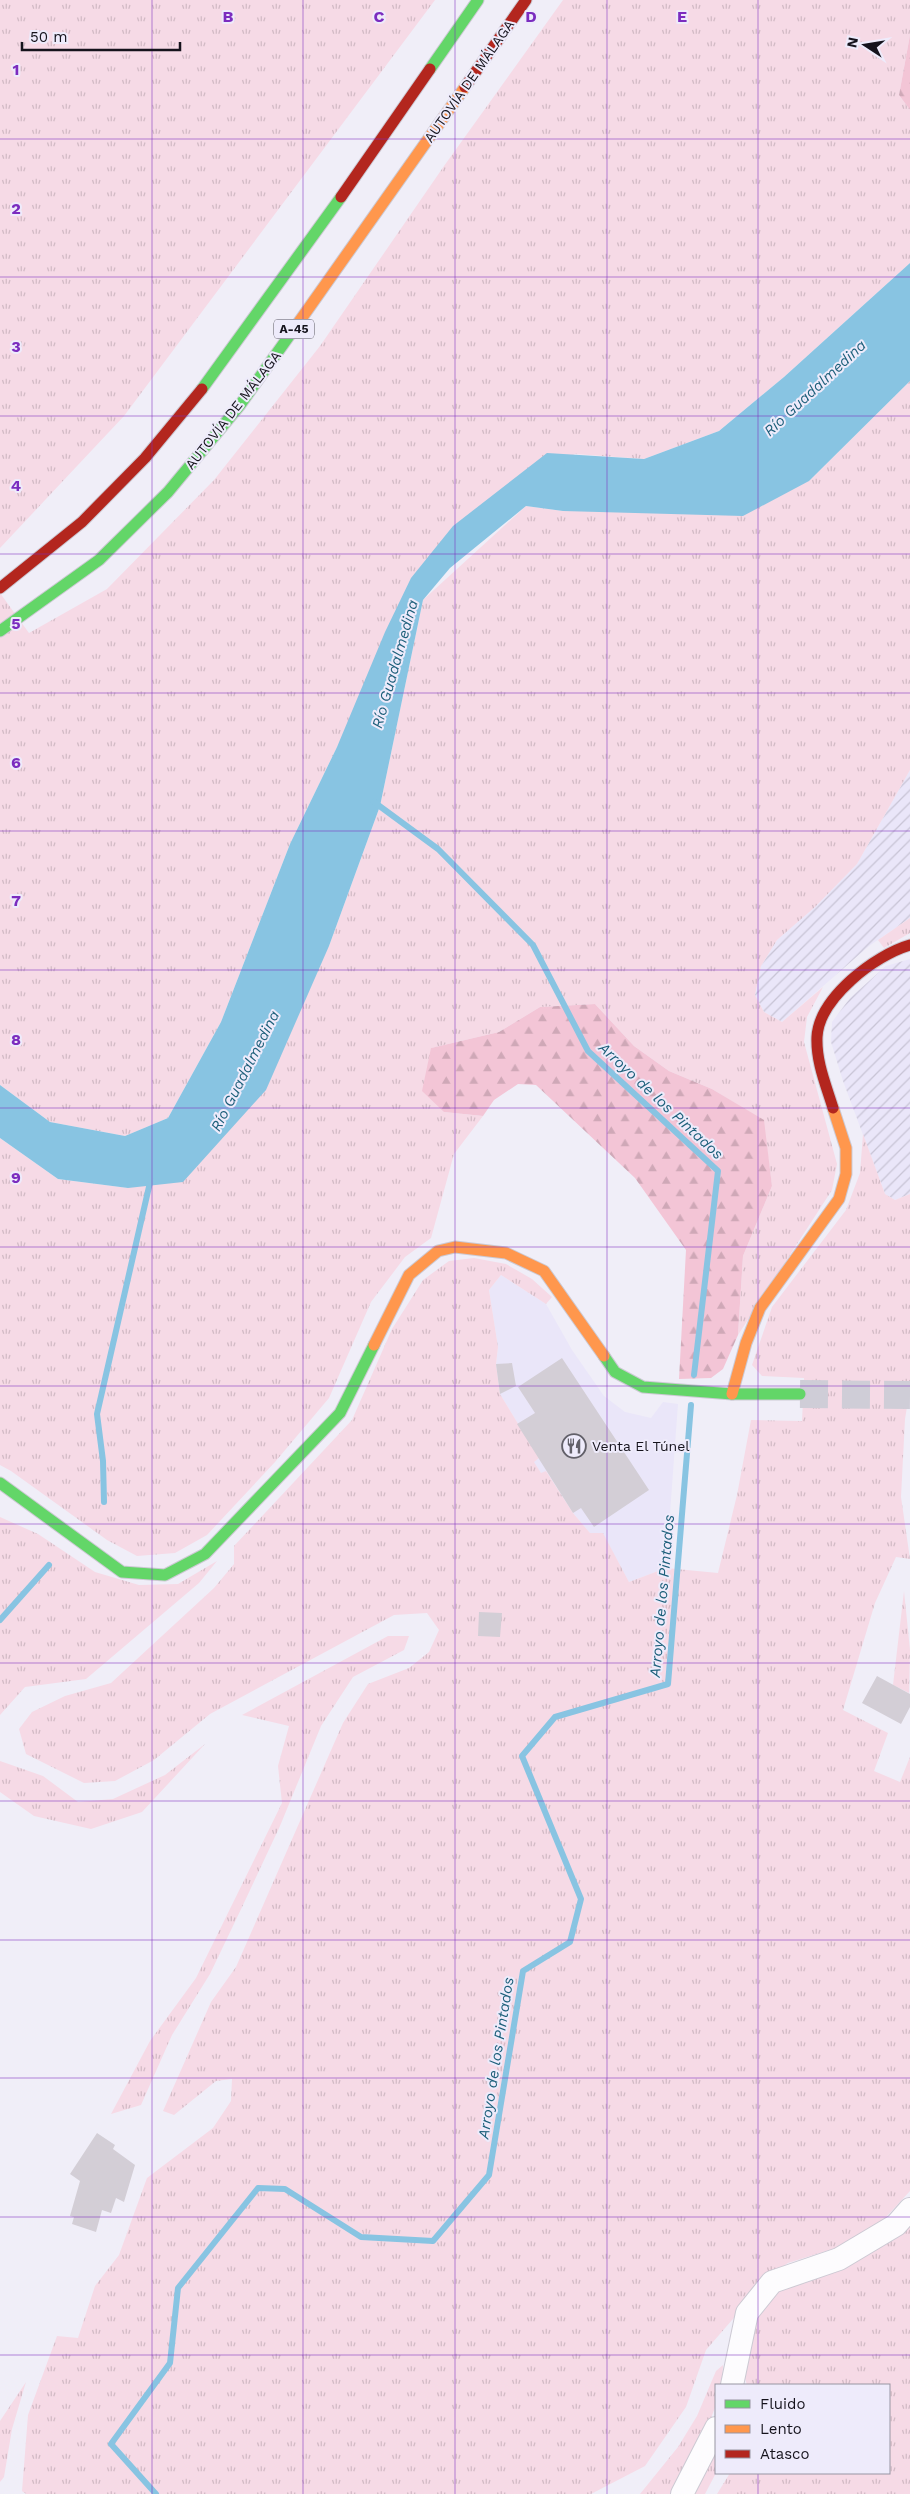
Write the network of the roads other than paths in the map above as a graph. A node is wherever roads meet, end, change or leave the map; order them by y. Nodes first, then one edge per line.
1 (478, 0) edge
2 (526, 0) edge
3 (0, 588) edge
4 (0, 632) edge
5 (910, 945) edge
6 (732, 1394) junction
7 (800, 1394) tunnel mouth
8 (0, 1483) edge
9 (910, 2209) edge
10 (732, 2384) edge
11 (715, 2430) edge
12 (682, 2494) edge

1 - 3 main road, A-45
2 - 4 main road, AUTOVÍA DE MÁLAGA / A-45
5 - 6 main road
6 - 7 main road
6 - 8 main road
9 - 10 street
11 - 12 street

